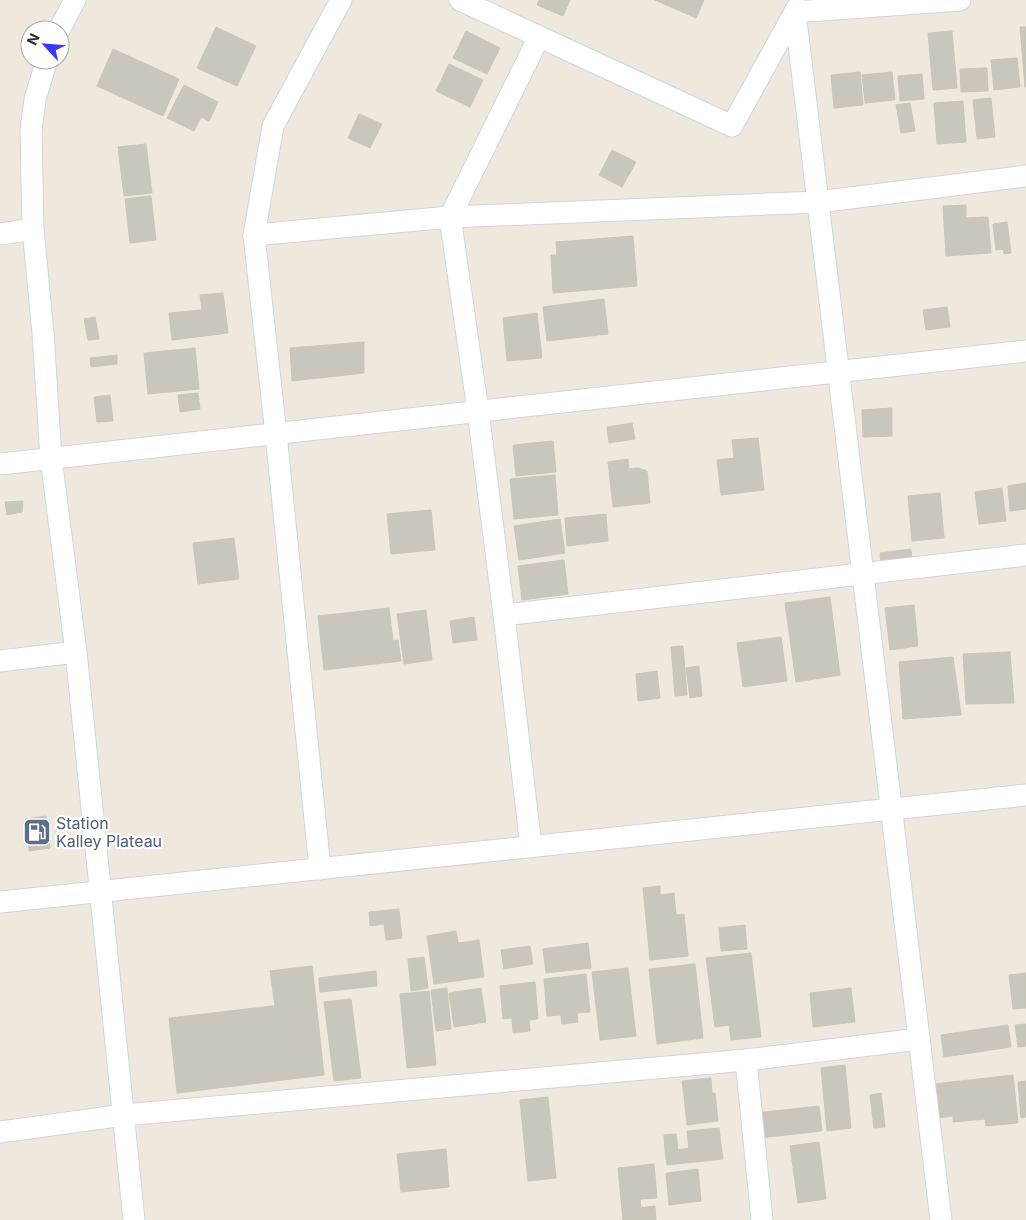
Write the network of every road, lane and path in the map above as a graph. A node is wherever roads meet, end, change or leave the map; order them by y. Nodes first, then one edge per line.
1 (75, 0) edge
2 (341, 0) edge
3 (460, 0) edge
4 (960, 0) edge
5 (799, 6) edge
6 (64, 20) edge
7 (539, 37) junction
8 (43, 70) edge
9 (1026, 176) edge
10 (818, 202) junction
11 (450, 218) junction
12 (34, 228) junction
13 (0, 234) edge
14 (254, 235) junction
15 (1026, 351) edge
16 (839, 371) junction
17 (478, 411) junction
18 (276, 434) junction
19 (51, 458) junction
20 (0, 464) edge
21 (1026, 555) edge
22 (863, 574) junction
23 (504, 614) junction
24 (76, 652) junction
25 (0, 661) edge
26 (1026, 795) edge
27 (892, 809) junction
28 (531, 847) junction
29 (320, 869) junction
30 (100, 892) junction
31 (0, 902) edge
32 (919, 1039) junction
33 (746, 1060) junction
34 (124, 1115) junction
35 (0, 1132) edge
36 (134, 1220) edge
37 (762, 1220) edge
38 (941, 1220) edge

1 - 6 street
2 - 14 street
3 - 7 street
4 - 5 street
5 - 7 street
5 - 10 street
7 - 11 street
8 - 12 street
9 - 10 street
10 - 11 street
10 - 16 street
11 - 14 street
11 - 17 street
12 - 13 street
12 - 19 street
14 - 18 street
15 - 16 street
16 - 17 street
16 - 22 street
17 - 18 street
17 - 23 street
18 - 19 street
18 - 29 street
19 - 20 street
19 - 24 street
21 - 22 street
22 - 23 street
22 - 27 street
23 - 28 street
24 - 25 street
24 - 30 street
26 - 27 street
27 - 28 street
27 - 32 street
28 - 29 street
29 - 30 street
30 - 31 street
30 - 34 street
32 - 33 street
32 - 38 street
33 - 34 street
33 - 37 street
34 - 35 street
34 - 36 street

